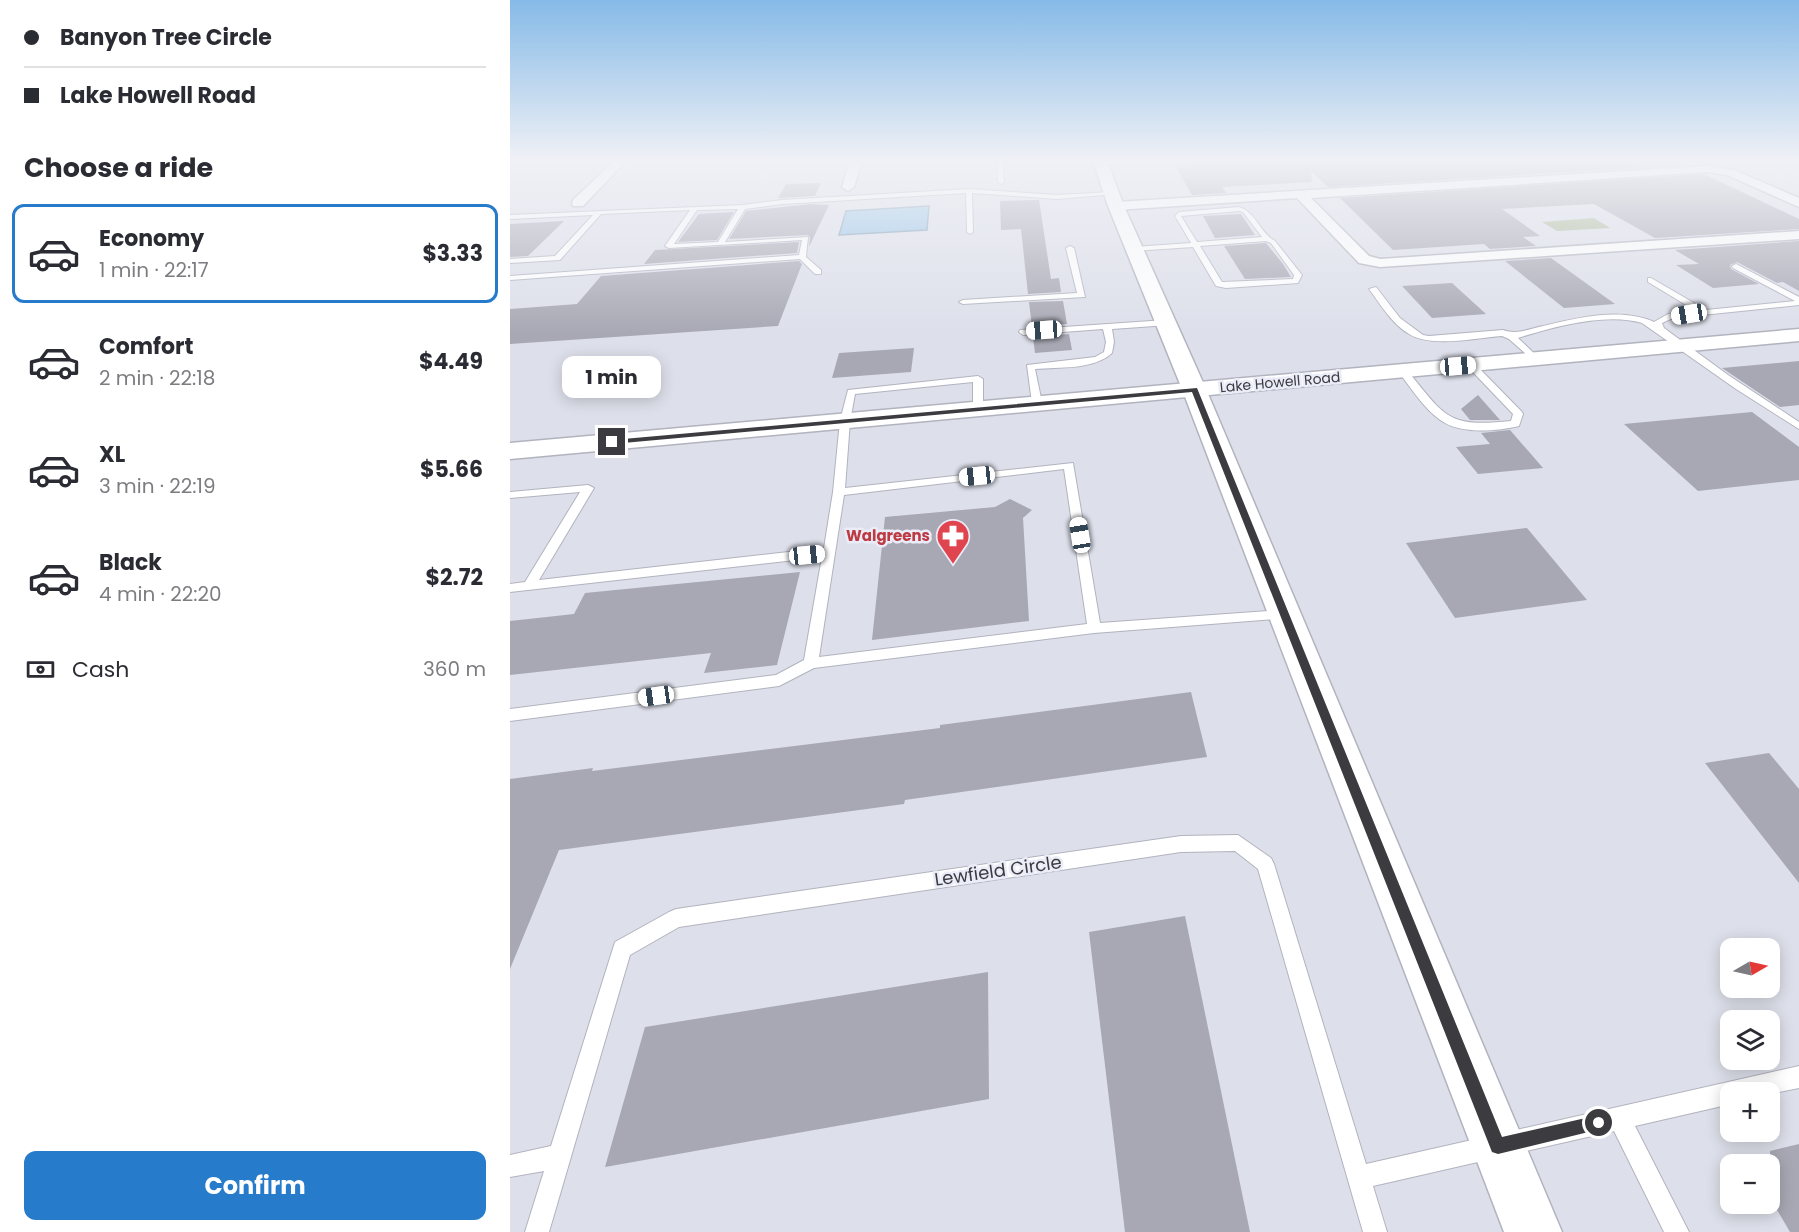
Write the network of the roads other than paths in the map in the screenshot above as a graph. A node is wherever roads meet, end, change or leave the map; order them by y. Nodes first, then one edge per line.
1 (593, 218) edge
2 (688, 218) edge
3 (736, 218) edge
4 (969, 218) edge
5 (1122, 218) edge
6 (1180, 218) edge
7 (1251, 218) edge
8 (1324, 218) edge
9 (969, 232) dead end
10 (1799, 235) edge
11 (1267, 239) junction
12 (720, 244) junction
13 (1196, 244) junction
14 (1070, 248) dead end
15 (1134, 249) junction
16 (802, 257) junction
17 (510, 261) edge
18 (1736, 266) dead end
19 (818, 272) dead end
20 (510, 278) edge
21 (1651, 280) dead end
22 (1373, 289) dead end
23 (963, 302) dead end
24 (1799, 302) edge
25 (1702, 312) junction
26 (1166, 323) junction
27 (1107, 326) junction
28 (1660, 330) junction
29 (1023, 332) dead end
30 (1512, 337) junction
31 (1797, 337) edge
32 (1681, 346) junction
33 (1536, 360) junction
34 (1471, 365) junction
35 (1403, 371) junction
36 (1194, 389) junction
37 (1037, 403) junction
38 (845, 421) junction
39 (1799, 426) edge
40 (510, 451) edge
41 (839, 492) junction
42 (510, 495) edge
43 (827, 552) junction
44 (529, 586) junction
45 (510, 588) edge
46 (1284, 615) junction
47 (1094, 628) junction
48 (811, 663) junction
49 (510, 715) edge
50 (1799, 1077) edge
51 (1777, 1082) edge
52 (1720, 1095) edge
53 (1619, 1118) junction
54 (1498, 1146) junction
55 (560, 1156) junction
56 (510, 1166) edge
57 (1360, 1177) junction
58 (537, 1232) edge
59 (1375, 1232) edge
60 (1533, 1232) edge
61 (1677, 1232) edge

1 - 17 lane
2 - 12 lane
3 - 12 lane
4 - 9 lane
5 - 15 main road
6 - 13 lane
7 - 11 lane
8 - 10 street
11 - 13 lane
11 - 13 lane
12 - 16 lane
13 - 15 lane
14 - 23 lane
15 - 26 main road
16 - 19 lane
16 - 20 lane
18 - 24 lane
21 - 25 lane
22 - 30 lane
24 - 25 lane
25 - 28 lane
26 - 27 lane
26 - 36 main road
27 - 29 lane
27 - 37 lane
28 - 30 lane
28 - 32 lane
30 - 33 lane
31 - 32 main road, Lake Howell Road
32 - 33 main road, Lake Howell Road
32 - 39 lane
33 - 34 main road, Lake Howell Road
34 - 35 main road, Lake Howell Road
34 - 35 lane
35 - 36 main road, Lake Howell Road
36 - 37 main road, Lake Howell Road
36 - 46 main road
37 - 38 main road, Lake Howell Road
38 - 40 main road, Lake Howell Road
38 - 41 lane
41 - 43 lane
41 - 47 lane
42 - 44 lane
43 - 44 lane
43 - 48 lane
44 - 45 lane
46 - 47 lane
46 - 54 main road
47 - 48 lane
48 - 49 lane
50 - 51 lane
52 - 53 lane
53 - 54 lane
53 - 61 lane
54 - 57 lane
54 - 60 main road
55 - 56 lane
55 - 57 lane, Lewfield Circle
55 - 58 lane, Lewfield Circle
57 - 59 lane, Lewfield Circle

